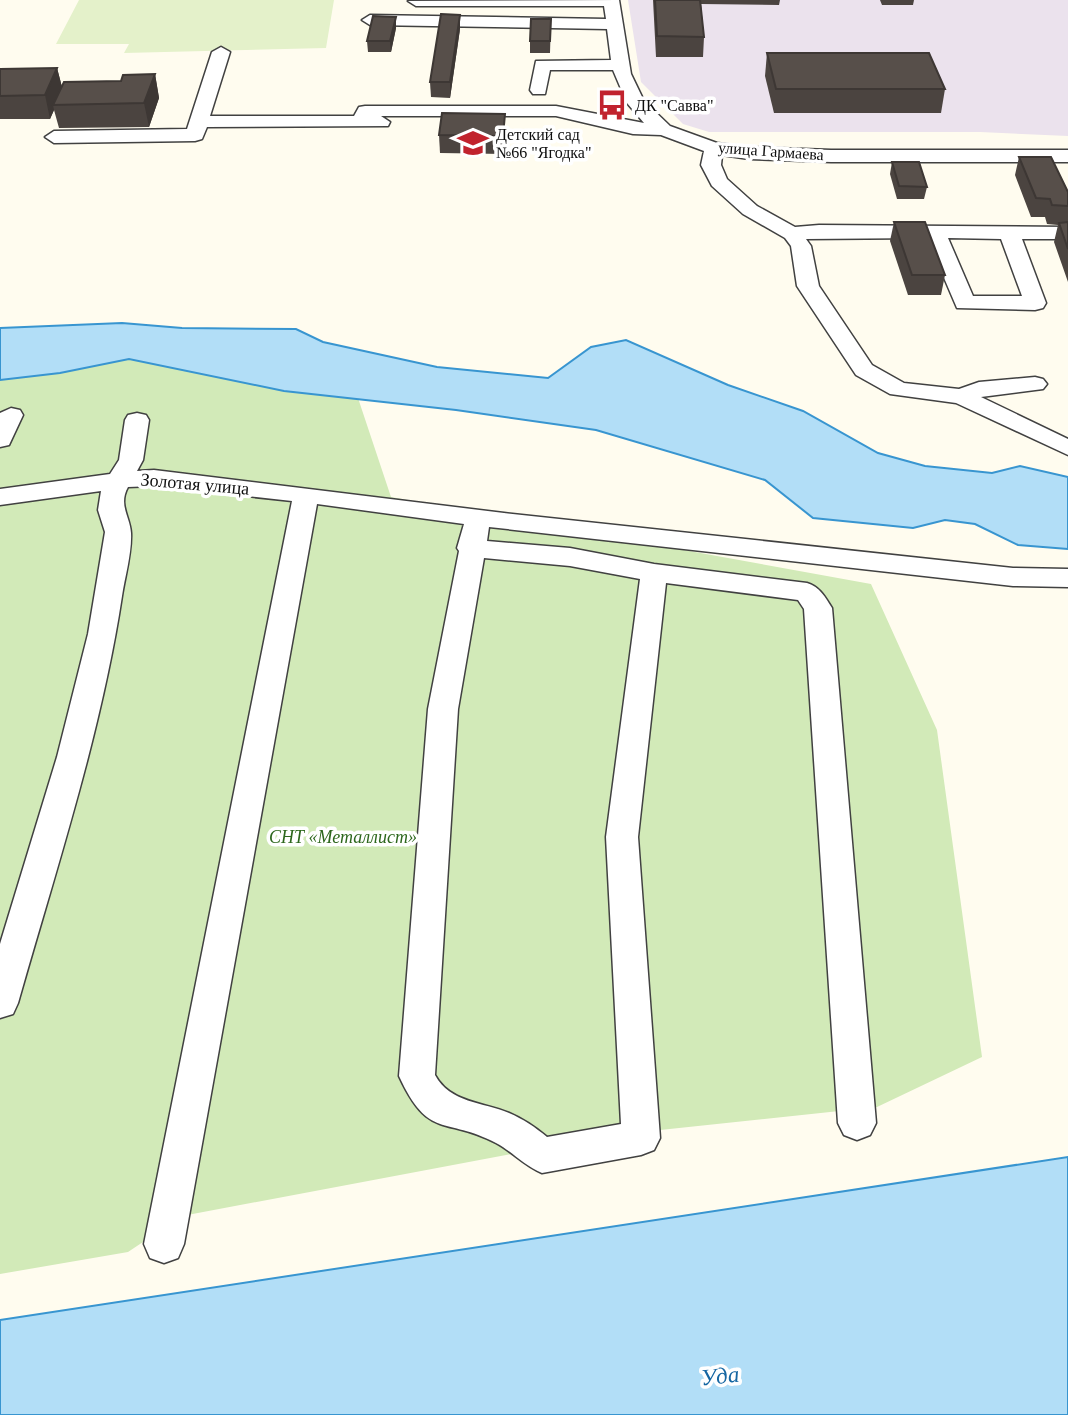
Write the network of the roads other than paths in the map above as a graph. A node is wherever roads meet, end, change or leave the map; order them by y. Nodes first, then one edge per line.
1 (612, 0) edge
2 (414, 1) edge
3 (370, 20) edge
4 (615, 24) junction
5 (221, 52) dead end
6 (621, 65) junction
7 (539, 90) dead end
8 (199, 121) junction
9 (663, 130) junction
10 (54, 137) dead end
11 (714, 148) junction
12 (1068, 156) edge
13 (935, 233) junction
14 (1068, 233) edge
15 (792, 234) junction
16 (1010, 234) junction
17 (1035, 384) dead end
18 (962, 397) junction
19 (11, 415) dead end
20 (137, 420) dead end
21 (0, 439) edge
22 (1068, 449) edge
23 (122, 480) junction
24 (306, 495) junction
25 (0, 497) edge
26 (474, 533) junction
27 (653, 573) junction
28 (1068, 578) edge
29 (0, 1003) edge
30 (857, 1123) dead end
31 (164, 1244) dead end

1 - 2 street
1 - 4 street
3 - 4 street
4 - 6 street
5 - 8 street
6 - 7 street
6 - 9 street
8 - 9 street, улица Гармаева
8 - 10 street
9 - 11 street, улица Гармаева
11 - 12 street, улица Гармаева
11 - 15 street
13 - 15 street
13 - 16 street
13 - 16 street
14 - 16 street
15 - 18 street
17 - 18 street
18 - 22 street
19 - 21 street
20 - 23 street
23 - 24 street, Золотая улица
23 - 25 street, Золотая улица
23 - 29 street
24 - 26 street, Золотая улица
24 - 31 street
26 - 27 street
26 - 27 street
26 - 28 street
27 - 30 street

